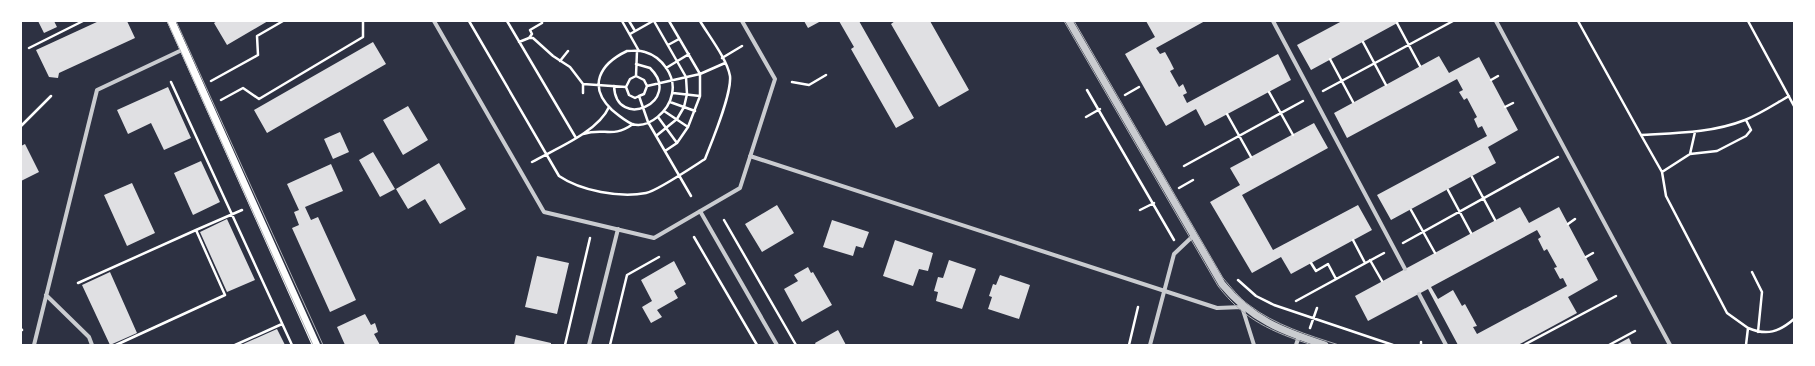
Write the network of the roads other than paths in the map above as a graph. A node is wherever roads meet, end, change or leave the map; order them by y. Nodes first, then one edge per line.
1 (171, 21) edge
2 (434, 21) edge
3 (742, 21) edge
4 (1069, 21) edge
5 (1273, 21) edge
6 (1496, 21) edge
7 (184, 49) junction
8 (750, 156) junction
9 (700, 211) junction
10 (618, 229) junction
11 (1193, 236) junction
12 (1405, 269) dead end
13 (1164, 291) junction
14 (1419, 294) dead end
15 (46, 295) junction
16 (1242, 307) junction
17 (1299, 336) junction
18 (34, 345) edge
19 (92, 345) edge
20 (316, 345) edge
21 (589, 345) edge
22 (777, 345) edge
23 (1150, 345) edge
24 (1254, 345) edge
25 (1296, 345) edge
26 (1325, 345) edge
27 (1446, 345) edge
28 (1670, 345) edge

1 - 7 main road
2 - 10 street
3 - 8 street
4 - 11 street
5 - 12 street
6 - 28 street
7 - 15 street
7 - 20 main road
8 - 9 street
8 - 13 street
9 - 10 street
9 - 22 street
10 - 21 street
11 - 13 street
11 - 16 street
13 - 16 street
13 - 23 street
14 - 27 street
15 - 18 street
15 - 19 street
16 - 17 street
16 - 24 street
17 - 25 street
17 - 26 street

